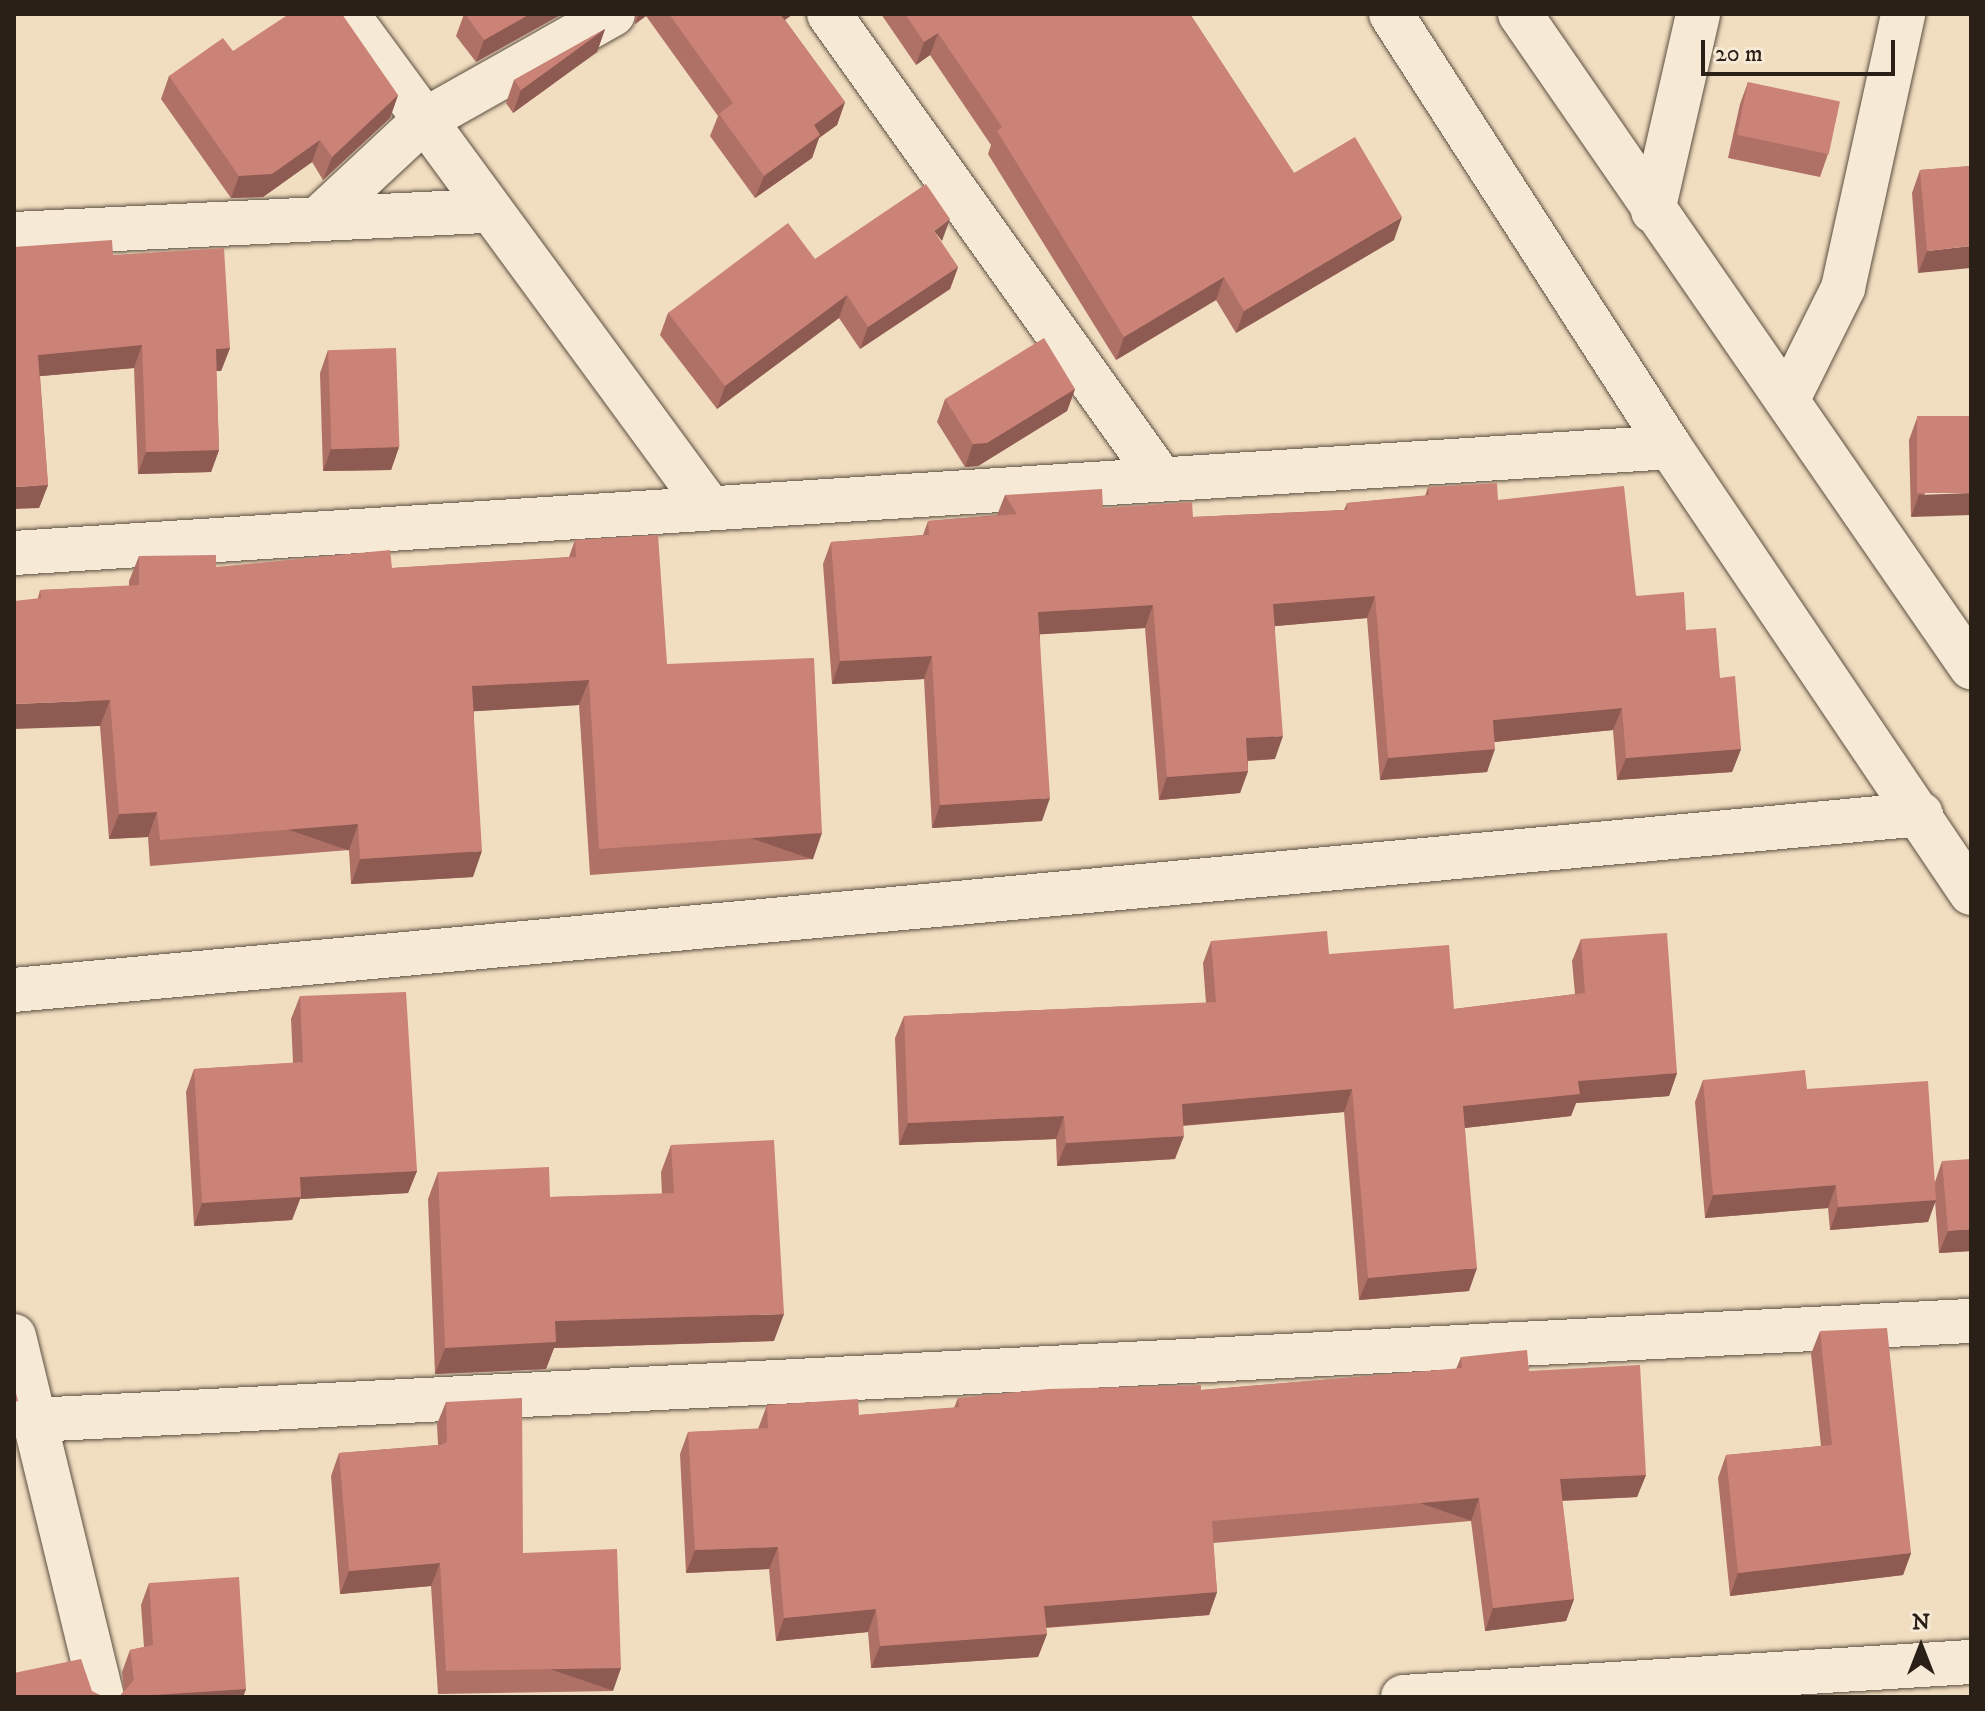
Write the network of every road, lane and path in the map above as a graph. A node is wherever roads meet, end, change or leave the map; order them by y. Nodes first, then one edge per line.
1 (347, 14) edge
2 (613, 14) edge
3 (829, 14) edge
4 (1391, 14) edge
5 (1520, 14) edge
6 (1698, 14) edge
7 (1903, 14) edge
8 (423, 121) junction
9 (487, 211) junction
10 (1653, 211) junction
11 (318, 219) junction
12 (14, 234) edge
13 (1789, 397) junction
14 (1670, 447) junction
15 (1159, 476) junction
16 (706, 503) junction
17 (14, 553) edge
18 (1971, 667) edge
19 (1921, 814) junction
20 (1971, 893) edge
21 (14, 990) edge
22 (1971, 1321) edge
23 (14, 1336) edge
24 (34, 1420) junction
25 (1971, 1662) edge
26 (1894, 1667) junction
27 (102, 1697) edge
28 (1403, 1697) edge
29 (1799, 1697) edge

1 - 8 street
2 - 8 street
3 - 15 street
4 - 14 street
5 - 10 street
6 - 10 street
7 - 13 street
8 - 9 street
8 - 11 street
9 - 11 street
9 - 16 street
10 - 13 street
11 - 12 street
13 - 18 street
14 - 15 street
14 - 19 street
15 - 16 street
16 - 17 street
19 - 20 street
19 - 21 street
22 - 24 street
23 - 24 street
24 - 27 street
25 - 26 street
26 - 28 street
26 - 29 street

